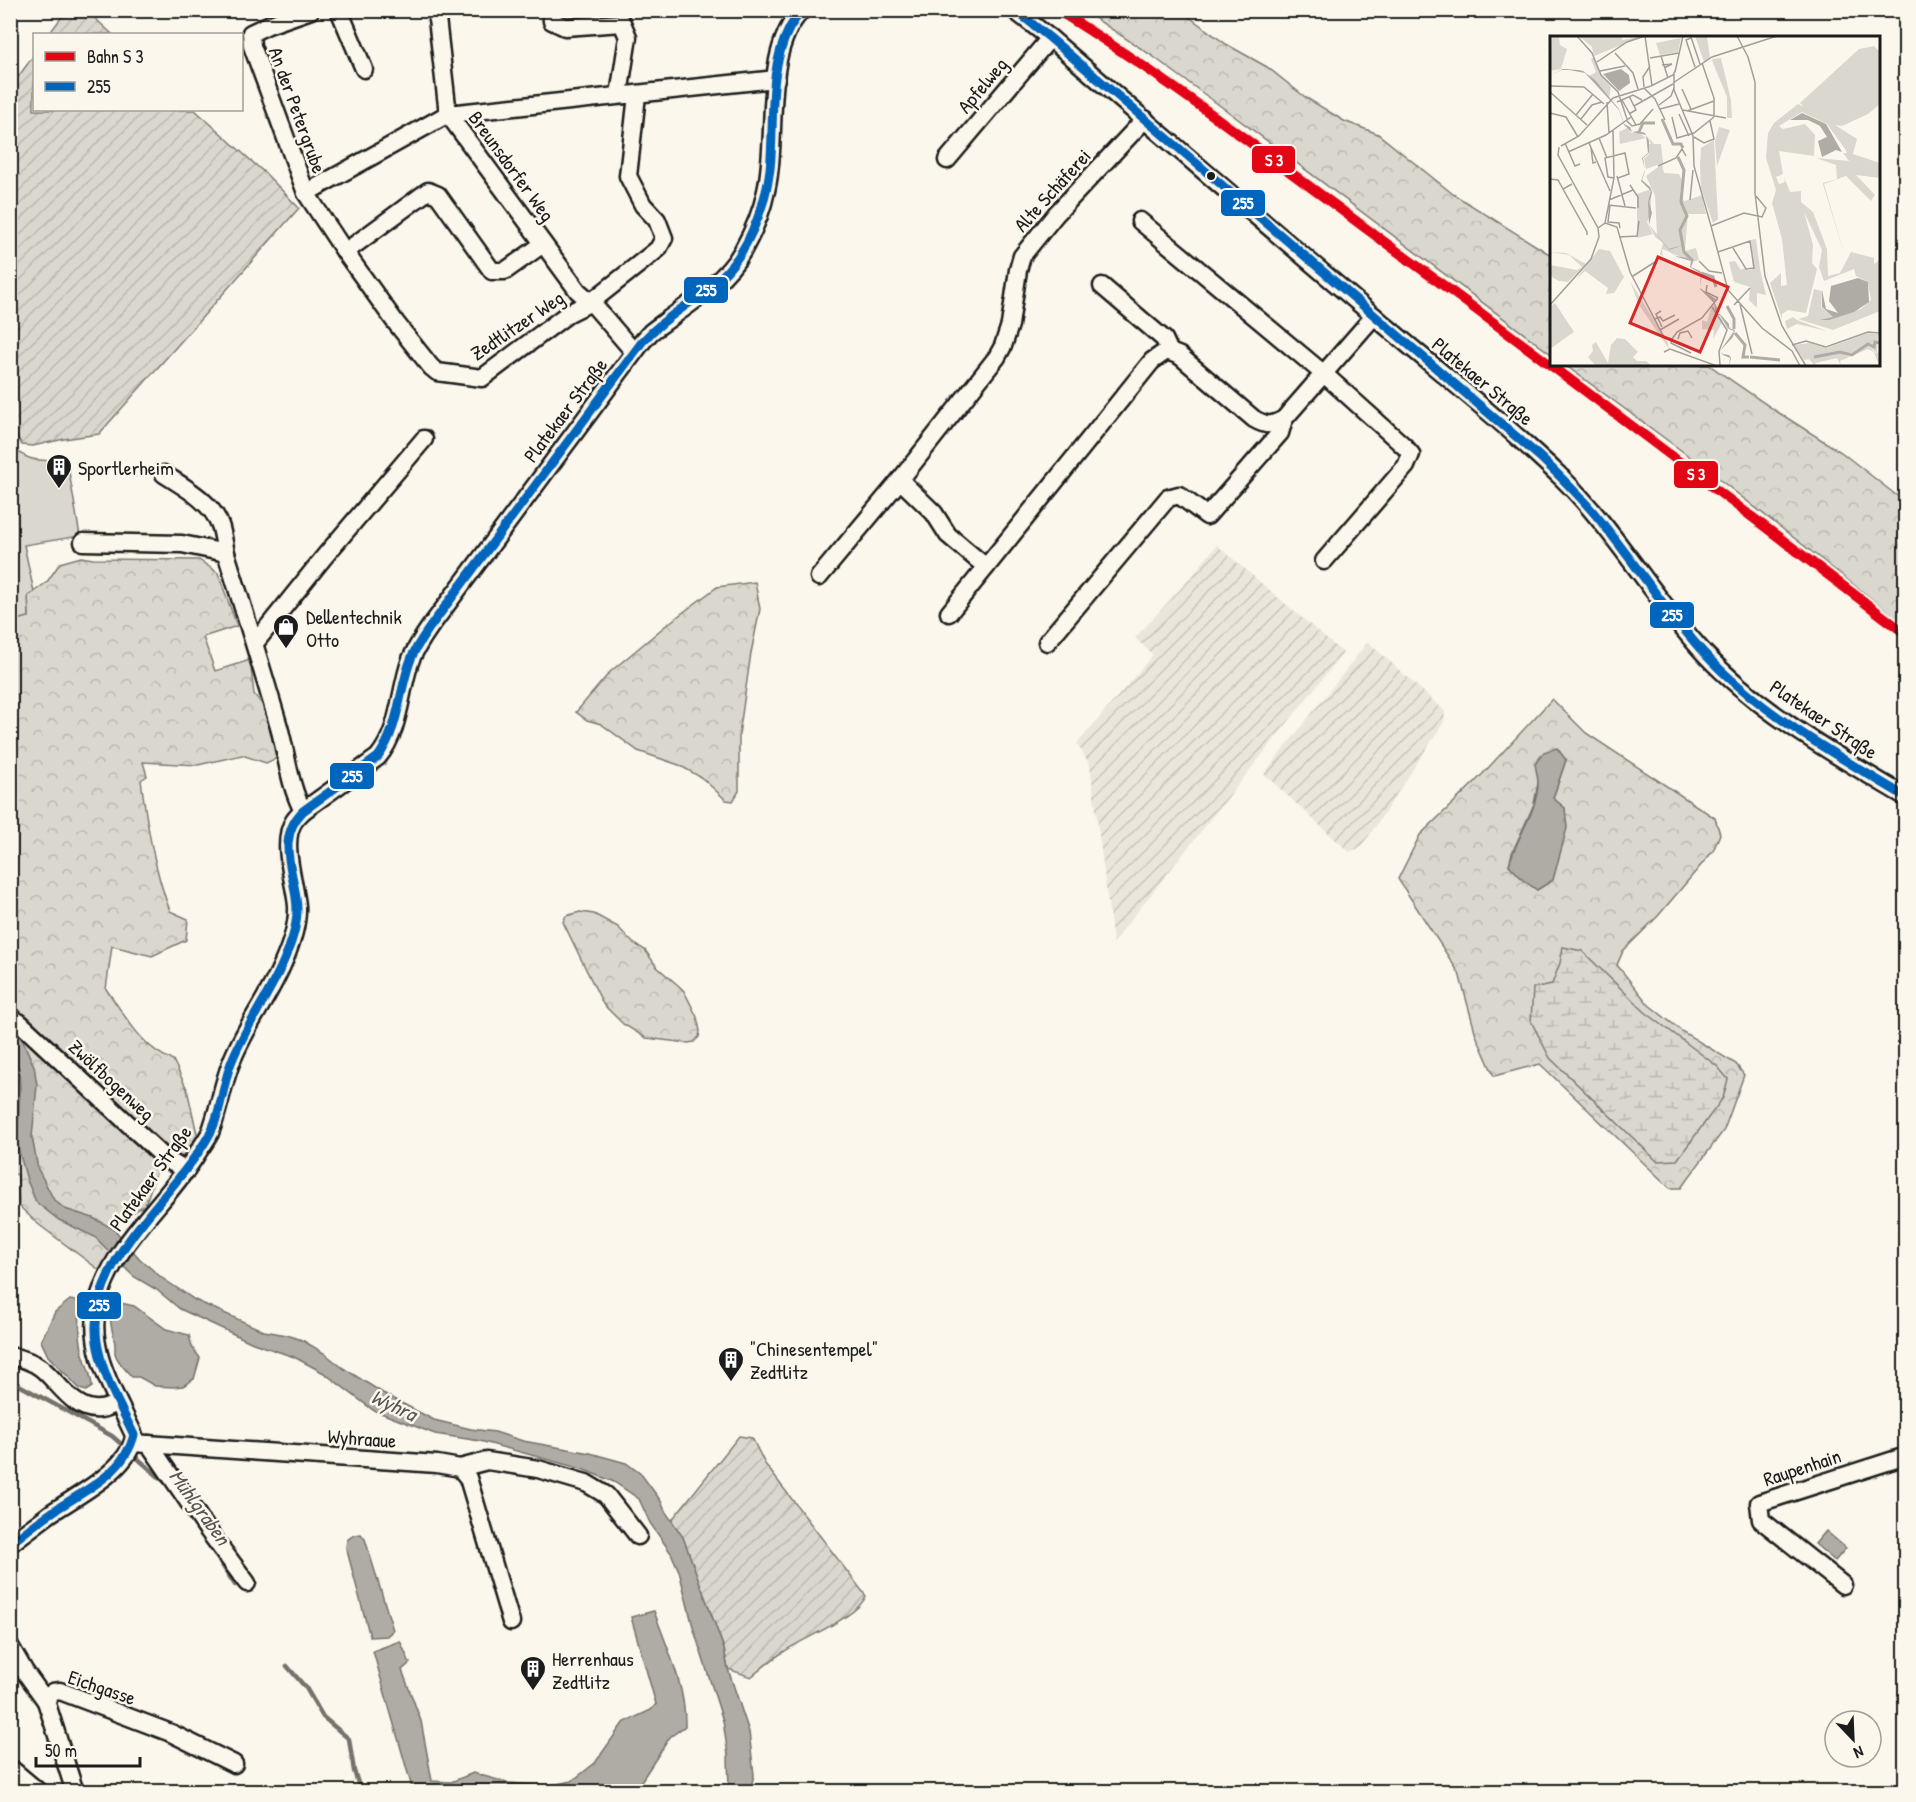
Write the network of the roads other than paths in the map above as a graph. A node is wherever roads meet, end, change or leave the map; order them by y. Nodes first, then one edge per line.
1 (311, 10) edge
2 (339, 10) edge
3 (436, 10) edge
4 (551, 10) edge
5 (1014, 10) edge
6 (794, 14) edge
7 (1050, 38) junction
8 (364, 69) dead end
9 (776, 79) junction
10 (619, 95) junction
11 (637, 95) junction
12 (448, 114) junction
13 (1145, 120) junction
14 (947, 160) dead end
15 (306, 193) junction
16 (1140, 221) dead end
17 (543, 244) junction
18 (345, 252) junction
19 (1102, 286) dead end
20 (591, 302) junction
21 (1374, 316) junction
22 (634, 352) junction
23 (1170, 352) junction
24 (1324, 374) junction
25 (1284, 419) junction
26 (424, 439) dead end
27 (164, 474) dead end
28 (900, 480) junction
29 (83, 542) dead end
30 (226, 553) junction
31 (1324, 561) dead end
32 (986, 567) junction
33 (819, 577) dead end
34 (949, 613) dead end
35 (1047, 642) dead end
36 (255, 643) junction
37 (1905, 797) edge
38 (303, 811) junction
39 (10, 1018) edge
40 (186, 1171) junction
41 (10, 1356) edge
42 (117, 1403) junction
43 (141, 1443) junction
44 (1905, 1456) edge
45 (460, 1468) junction
46 (638, 1536) dead end
47 (10, 1545) edge
48 (248, 1583) dead end
49 (1843, 1585) dead end
50 (511, 1622) dead end
51 (10, 1646) edge
52 (46, 1701) junction
53 (234, 1764) dead end
54 (10, 1771) edge
55 (35, 1791) edge
56 (75, 1791) edge

1 - 15 street, An der Petergrube
2 - 8 street
3 - 12 street
4 - 10 street
5 - 7 street, Platekaer Straße
6 - 9 street, Platekaer Straße
7 - 13 street, Platekaer Straße
7 - 14 street, Apfelweg
9 - 11 street, Breunsdorfer Weg
9 - 22 street, Platekaer Straße
10 - 11 street, Breunsdorfer Weg
10 - 12 street, Breunsdorfer Weg
11 - 20 street, Zedtlitzer Weg
12 - 15 street, Breunsdorfer Weg
12 - 17 street, Breunsdorfer Weg
13 - 21 street, Platekaer Straße
13 - 28 street, Alte Schäferei
15 - 18 street
16 - 24 street
17 - 18 street, Breunsdorfer Weg
17 - 20 street, Zedtlitzer Weg
18 - 20 street, Zedtlitzer Weg
19 - 23 street
20 - 22 street, Zedtlitzer Weg
21 - 24 street
21 - 37 street, Platekaer Straße
22 - 38 street, Platekaer Straße
23 - 25 street
23 - 32 street
24 - 25 street
24 - 31 street
25 - 35 street
26 - 36 street
27 - 30 street
28 - 32 street
28 - 33 street, Alte Schäferei
29 - 30 street
30 - 36 street
32 - 34 street
36 - 38 street
38 - 40 street, Platekaer Straße
39 - 40 street, Zwölfbogenweg
40 - 42 street, Platekaer Straße
41 - 42 street
42 - 43 street, Platekaer Straße
43 - 45 street, Wyhraaue
43 - 47 street
43 - 48 street, Platekaer Straße
44 - 49 street, Raupenhain
45 - 46 street
45 - 50 street
51 - 52 street
52 - 53 street, Eichgasse
52 - 56 street, Eichgasse
54 - 55 main road

